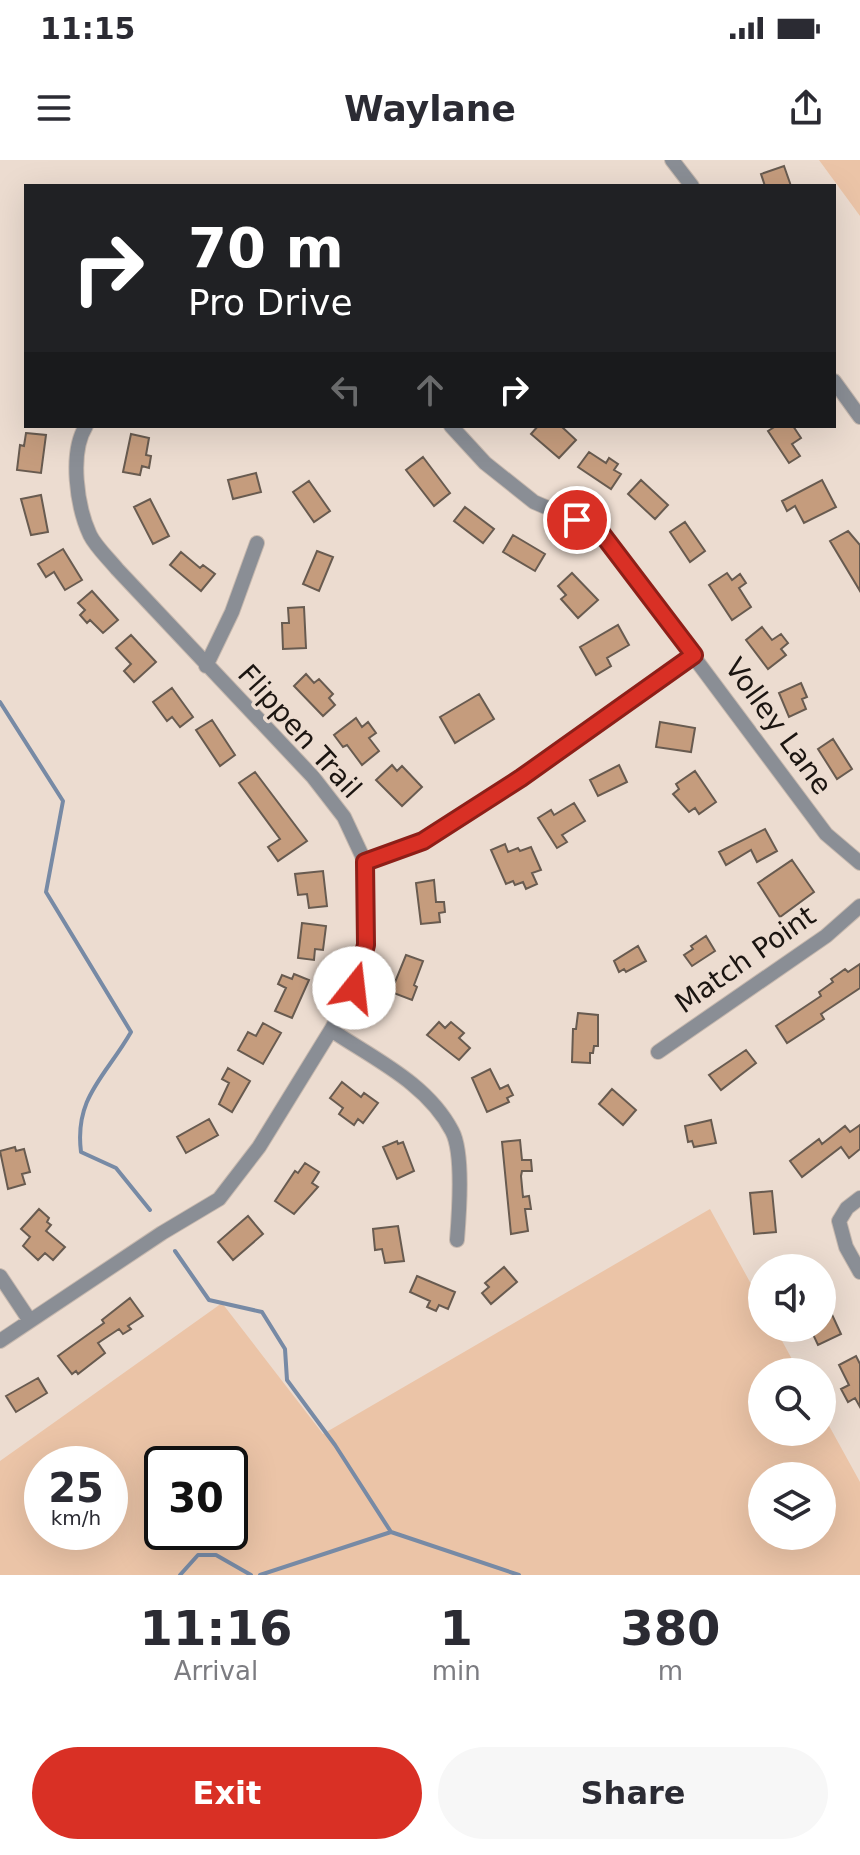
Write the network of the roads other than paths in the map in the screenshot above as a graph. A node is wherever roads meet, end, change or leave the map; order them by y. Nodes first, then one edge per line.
1 (672, 160) edge
2 (690, 184) edge
3 (836, 384) edge
4 (860, 417) edge
5 (85, 428) edge
6 (453, 428) edge
7 (257, 543) dead end
8 (694, 655) junction
9 (206, 666) junction
10 (365, 862) junction
11 (860, 863) edge
12 (860, 906) edge
13 (331, 1030) junction
14 (658, 1052) dead end
15 (860, 1198) edge
16 (457, 1240) dead end
17 (860, 1272) edge
18 (0, 1276) edge
19 (30, 1321) junction
20 (0, 1341) edge

1 - 2 street
3 - 4 street
5 - 9 street, Flippen Trail
6 - 8 street, Volley Lane
7 - 9 street
8 - 10 street
8 - 11 street, Volley Lane
9 - 10 street, Flippen Trail
10 - 13 street, Flippen Trail
12 - 14 street, Match Point
13 - 16 street
13 - 19 street, Flippen Trail
15 - 17 street
18 - 19 street
19 - 20 street, Flippen Trail

